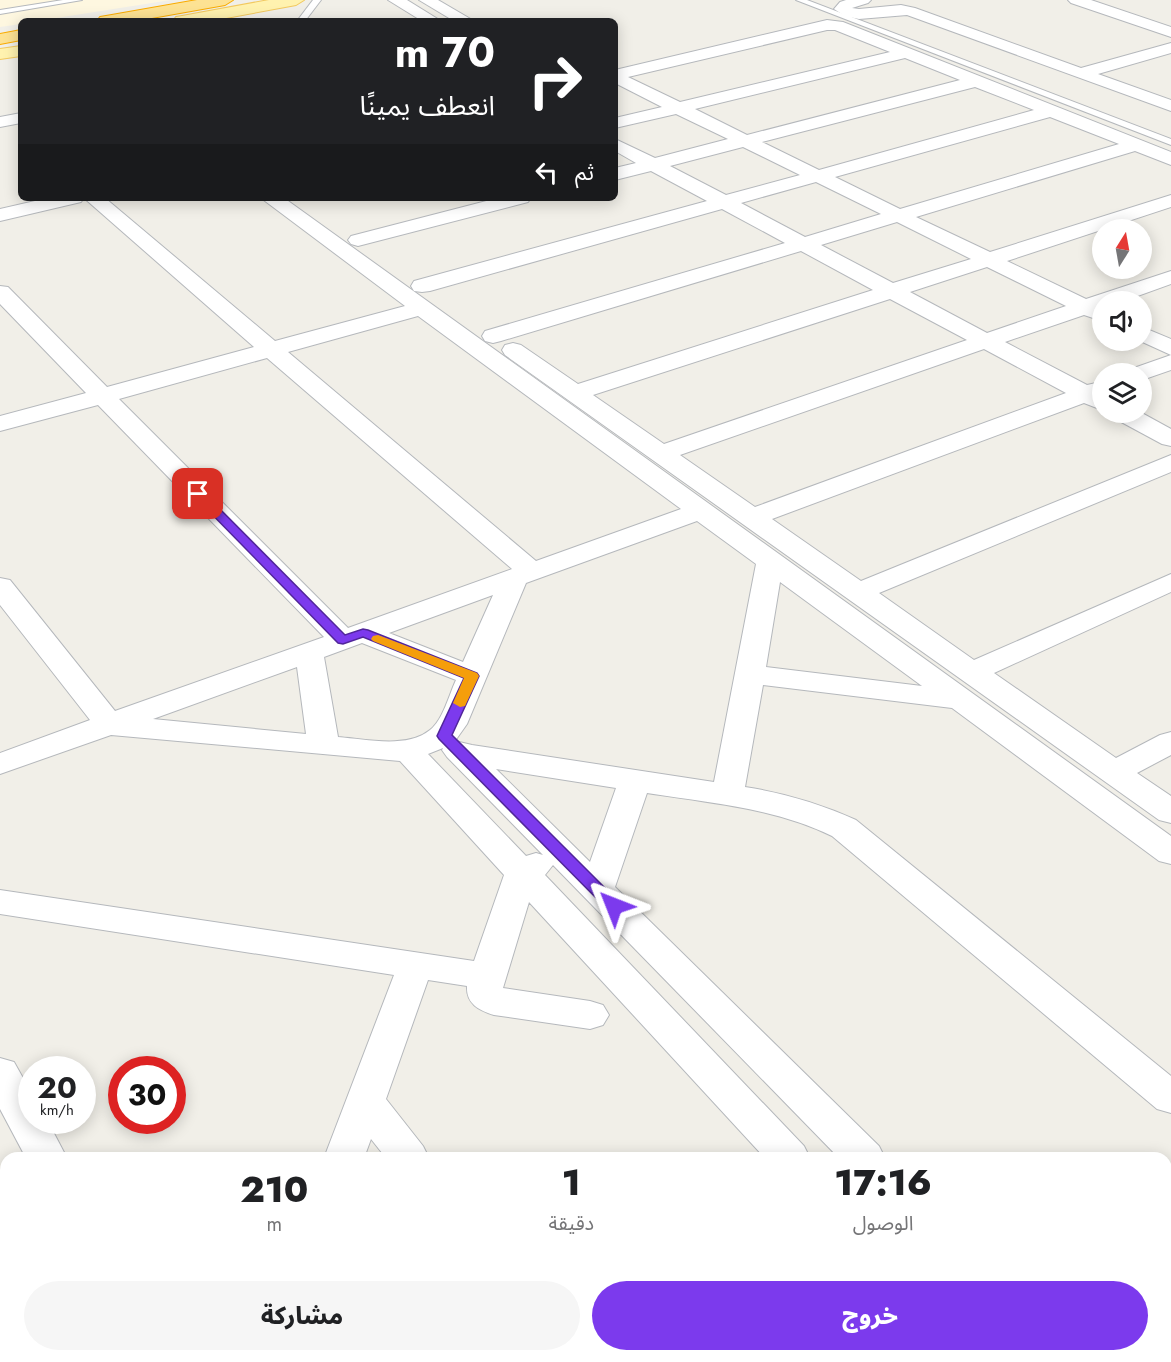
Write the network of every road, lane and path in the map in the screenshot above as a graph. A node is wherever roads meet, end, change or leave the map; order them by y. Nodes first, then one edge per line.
1 (78, 0) edge
2 (225, 0) edge
3 (296, 0) edge
4 (317, 0) edge
5 (396, 0) edge
6 (800, 0) edge
7 (863, 0) edge
8 (1076, 0) edge
9 (1120, 0) edge
10 (1094, 6) junction
11 (428, 10) edge
12 (0, 12) edge
13 (123, 18) edge
14 (198, 18) edge
15 (303, 18) edge
16 (456, 18) edge
17 (1171, 32) edge
18 (18, 36) edge
19 (0, 39) edge
20 (1171, 48) edge
21 (18, 51) edge
22 (907, 53) junction
23 (0, 54) edge
24 (1043, 59) junction
25 (1081, 73) junction
26 (618, 75) edge
27 (984, 77) junction
28 (618, 78) edge
29 (1171, 106) edge
30 (679, 108) junction
31 (1051, 111) junction
32 (618, 122) edge
33 (745, 140) junction
34 (1171, 142) edge
35 (1136, 145) junction
36 (618, 146) edge
37 (1171, 159) edge
38 (653, 164) junction
39 (618, 173) edge
40 (818, 176) junction
41 (61, 201) edge
42 (97, 201) edge
43 (276, 201) edge
44 (308, 201) edge
45 (509, 201) edge
46 (1171, 201) edge
47 (725, 202) junction
48 (0, 215) edge
49 (899, 215) junction
50 (358, 240) junction
51 (803, 244) junction
52 (990, 260) junction
53 (1171, 277) edge
54 (893, 291) junction
55 (1138, 291) edge
56 (0, 292) edge
57 (422, 297) junction
58 (1092, 309) edge
59 (1092, 311) edge
60 (493, 336) junction
61 (1152, 339) edge
62 (986, 341) junction
63 (1171, 348) edge
64 (271, 350) junction
65 (1171, 362) edge
66 (1152, 369) edge
67 (1092, 392) edge
68 (575, 393) junction
69 (102, 396) junction
70 (1092, 396) edge
71 (1141, 423) edge
72 (0, 424) edge
73 (1171, 439) edge
74 (663, 453) junction
75 (1171, 463) edge
76 (699, 511) junction
77 (753, 517) junction
78 (770, 563) junction
79 (523, 574) junction
80 (1171, 582) edge
81 (0, 586) edge
82 (858, 592) junction
83 (353, 636) junction
84 (309, 652) junction
85 (972, 672) junction
86 (750, 674) junction
87 (472, 676) junction
88 (960, 701) junction
89 (110, 725) junction
90 (1171, 742) edge
91 (453, 745) junction
92 (324, 746) junction
93 (407, 750) junction
94 (0, 764) edge
95 (1114, 771) junction
96 (635, 781) junction
97 (728, 794) junction
98 (1171, 812) edge
99 (561, 853) junction
100 (1171, 854) edge
101 (522, 872) junction
102 (597, 889) junction
103 (0, 902) edge
104 (416, 964) junction
105 (487, 976) junction
106 (590, 1015) dead end
107 (0, 1073) edge
108 (1171, 1098) edge
109 (365, 1101) junction
110 (44, 1152) edge
111 (346, 1152) edge
112 (404, 1152) edge
113 (784, 1152) edge
114 (859, 1152) edge

1 - 12 lane
2 - 13 highway
3 - 14 main road
4 - 15 lane
5 - 11 street
6 - 27 lane
7 - 24 street
8 - 10 street
9 - 10 street
10 - 17 street
11 - 16 street
18 - 19 highway
20 - 25 street
21 - 23 main road
22 - 26 street
22 - 27 street
22 - 30 street
24 - 25 street
24 - 27 street
25 - 29 street
27 - 31 street
27 - 33 street
27 - 34 lane
28 - 30 street
30 - 32 street
30 - 33 street
31 - 35 street
31 - 40 street
33 - 38 street
33 - 40 street
35 - 37 street
35 - 49 street
36 - 38 street
38 - 39 street
38 - 47 street
40 - 47 street
40 - 49 street
41 - 48 street
42 - 64 street
43 - 57 street
44 - 50 street
45 - 50 street
46 - 52 street
47 - 51 street
47 - 57 street
49 - 51 street
49 - 52 street
50 - 57 street
51 - 54 street
51 - 60 street
52 - 54 street
52 - 58 street
53 - 55 street
54 - 62 street
54 - 68 street
56 - 69 street
57 - 60 street
57 - 64 street
57 - 76 street
59 - 62 street
60 - 68 street
61 - 63 street
62 - 67 street
62 - 74 street
64 - 69 street
64 - 79 street
65 - 66 street
68 - 74 street
69 - 72 street
69 - 83 street
70 - 77 street
71 - 73 street
74 - 77 street
75 - 82 street
76 - 78 street
76 - 79 street
77 - 82 street
78 - 86 street
78 - 88 street
79 - 83 street
79 - 87 street
80 - 85 street
81 - 89 street
82 - 85 street
83 - 84 street
83 - 87 street
84 - 89 street
84 - 92 street
85 - 95 street
86 - 88 street
86 - 97 street
87 - 91 street
88 - 100 street
89 - 92 street
89 - 94 street
90 - 95 street
91 - 93 street
91 - 96 street
91 - 99 street
92 - 93 street
93 - 101 street
95 - 98 street
96 - 97 street
96 - 102 street
97 - 108 street
99 - 101 street
99 - 102 street
101 - 105 street
101 - 113 street
102 - 114 street
103 - 104 street
104 - 105 street
104 - 109 street
105 - 106 street
107 - 110 street
109 - 111 street
109 - 112 street

